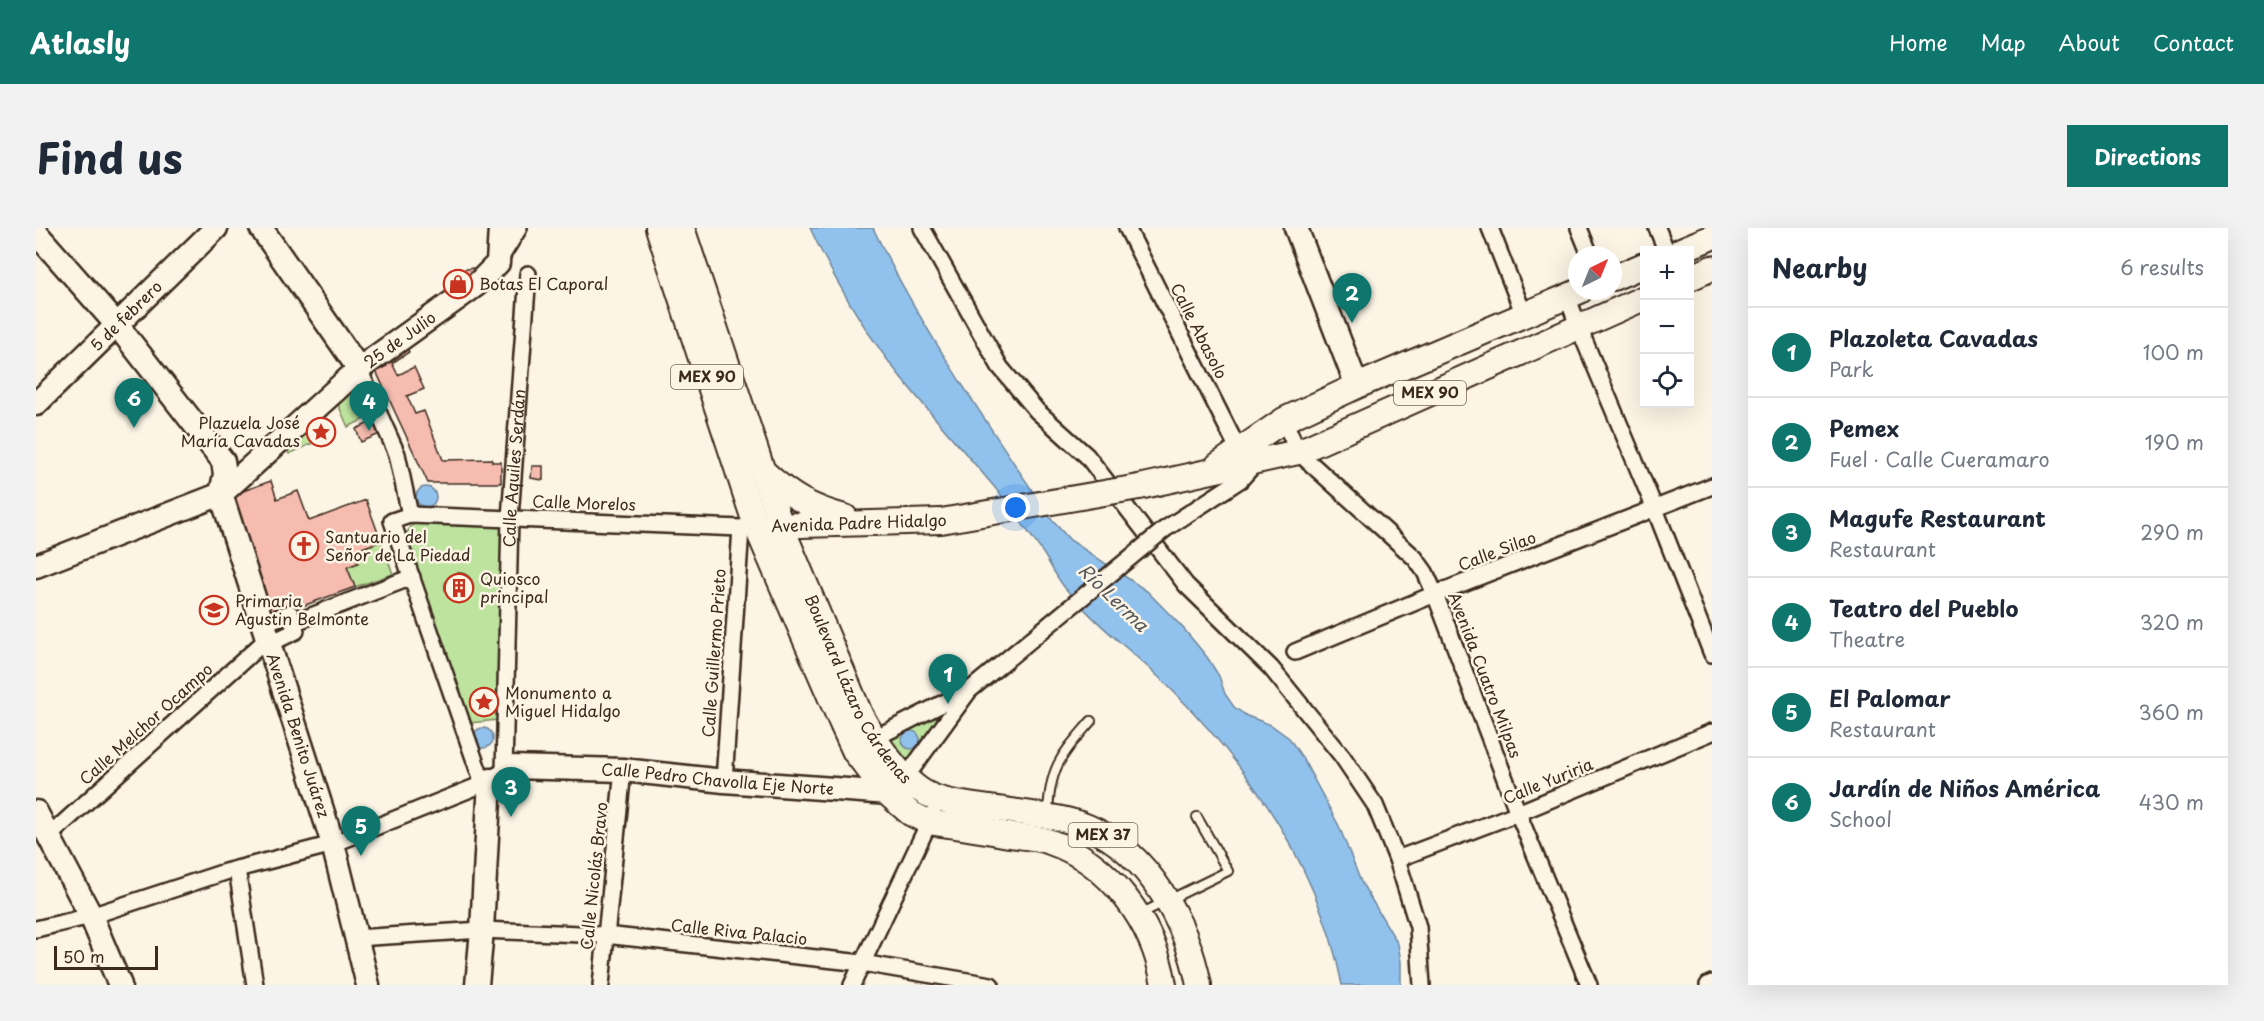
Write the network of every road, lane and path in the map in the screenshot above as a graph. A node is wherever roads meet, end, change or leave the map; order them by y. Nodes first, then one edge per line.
1 (216, 228) edge
2 (261, 228) edge
3 (500, 228) edge
4 (519, 228) edge
5 (658, 228) edge
6 (682, 228) edge
7 (922, 228) edge
8 (1126, 228) edge
9 (1296, 228) edge
10 (1490, 228) edge
11 (1579, 228) edge
12 (1657, 228) edge
13 (36, 233) edge
14 (1712, 237) edge
15 (1586, 246) edge
16 (1664, 246) edge
17 (1691, 246) edge
18 (498, 262) junction
19 (1640, 267) edge
20 (1712, 268) edge
21 (528, 274) dead end
22 (1622, 274) edge
23 (1694, 276) edge
24 (1568, 296) edge
25 (1575, 300) edge
26 (1640, 300) edge
27 (1524, 315) junction
28 (117, 325) junction
29 (1579, 328) junction
30 (359, 369) junction
31 (1357, 386) junction
32 (36, 404) edge
33 (1284, 420) junction
34 (1298, 452) junction
35 (1248, 456) junction
36 (763, 471) junction
37 (1712, 486) edge
38 (221, 494) junction
39 (1655, 509) junction
40 (410, 514) junction
41 (510, 518) junction
42 (867, 523) junction
43 (832, 525) junction
44 (782, 526) junction
45 (748, 527) junction
46 (36, 566) edge
47 (798, 567) junction
48 (412, 577) junction
49 (1435, 594) junction
50 (267, 635) junction
51 (1295, 652) dead end
52 (1712, 654) edge
53 (971, 689) junction
54 (1091, 721) dead end
55 (1712, 732) edge
56 (873, 739) junction
57 (623, 770) junction
58 (497, 776) junction
59 (906, 777) junction
60 (724, 781) junction
61 (888, 794) junction
62 (934, 796) junction
63 (36, 812) edge
64 (1518, 813) junction
65 (1048, 817) junction
66 (1197, 817) dead end
67 (928, 822) junction
68 (50, 835) junction
69 (333, 844) junction
70 (1397, 860) junction
71 (237, 869) junction
72 (1166, 901) junction
73 (1137, 915) junction
74 (91, 916) junction
75 (36, 929) edge
76 (482, 930) junction
77 (605, 935) junction
78 (356, 938) junction
79 (862, 963) junction
80 (1712, 983) edge
81 (120, 985) edge
82 (255, 985) edge
83 (368, 985) edge
84 (477, 985) edge
85 (601, 985) edge
86 (852, 985) edge
87 (991, 985) edge
88 (1164, 985) edge
89 (1199, 985) edge
90 (1422, 985) edge
91 (1589, 985) edge
92 (1708, 985) edge

1 - 28 street, 5 de febrero
2 - 30 street
3 - 18 street
4 - 18 street, 25 de Julio
5 - 45 main road, Boulevard Lázaro Cárdenas / MEX 90
6 - 36 main road, Boulevard Lázaro Cárdenas / MEX 90
7 - 70 street
8 - 35 street, Calle Abasolo
9 - 31 street
10 - 27 street
11 - 15 street
12 - 16 street
13 - 28 street, Avenida Benito Juárez
14 - 17 main road
18 - 30 street, 25 de Julio
19 - 22 main road
20 - 23 main road
21 - 41 street, Calle Aquiles Serdán
24 - 27 main road, Avenida Padre Hidalgo / MEX 90
25 - 29 street
26 - 29 main road, Avenida Padre Hidalgo / MEX 90
27 - 31 main road, Avenida Padre Hidalgo / MEX 90
28 - 32 street, 5 de febrero
28 - 38 street, Avenida Benito Juárez
29 - 34 main road, Avenida Padre Hidalgo / MEX 90
29 - 39 street
30 - 38 street, 25 de Julio
30 - 40 street
31 - 33 main road, Avenida Padre Hidalgo / MEX 90
33 - 34 street, Avenida Cuatro Milpas
33 - 35 main road, Avenida Padre Hidalgo / MEX 90
34 - 35 main road, Avenida Padre Hidalgo / MEX 90
34 - 49 street, Avenida Cuatro Milpas
35 - 42 main road, Avenida Padre Hidalgo / MEX 90, bridge
35 - 53 street, bridge
36 - 42 main road, MEX 90
36 - 44 main road, Boulevard Lázaro Cárdenas / MEX 90
37 - 39 street, Calle Silao
38 - 46 street
38 - 50 street, Avenida Benito Juárez
39 - 49 street, Calle Silao
39 - 52 street
40 - 41 street, Calle Morelos
40 - 48 street
41 - 45 street, Calle Morelos
41 - 58 street, Calle Aquiles Serdán
42 - 43 main road, Avenida Padre Hidalgo / MEX 90
43 - 44 main road, Avenida Padre Hidalgo / MEX 90
43 - 47 main road
44 - 45 main road, Avenida Padre Hidalgo / MEX 90
44 - 47 main road, Boulevard Lázaro Cárdenas
45 - 60 street, Calle Guillermo Prieto
45 - 61 main road, Boulevard Lázaro Cárdenas / MEX 37
47 - 56 main road, Boulevard Lázaro Cárdenas
48 - 50 street, Calle Melchor Ocampo
48 - 58 street
49 - 51 street, Calle Silao
49 - 64 street, Avenida Cuatro Milpas
50 - 68 street, Calle Melchor Ocampo
50 - 69 street, Avenida Benito Juárez
53 - 56 street
53 - 59 street
54 - 65 lane
55 - 64 street, Calle Yuriria
56 - 59 main road, Boulevard Lázaro Cárdenas
57 - 58 street, Calle Pedro Chavolla Eje Norte
57 - 60 street, Calle Pedro Chavolla Eje Norte
57 - 77 street, Calle Nicolás Bravo
58 - 69 street
58 - 76 street
59 - 62 main road, Boulevard Lázaro Cárdenas
60 - 61 street, Calle Pedro Chavolla Eje Norte
61 - 62 street, Calle Pedro Chavolla Eje Norte
61 - 67 main road, Boulevard Lázaro Cárdenas / MEX 37
62 - 65 main road, MEX 37
62 - 67 street
63 - 68 street
64 - 70 street, Calle Yuriria
64 - 91 street, Avenida Cuatro Milpas
65 - 72 main road, MEX 37
66 - 72 lane
67 - 73 main road, Boulevard Lázaro Cárdenas / MEX 37
67 - 79 street
68 - 74 street
69 - 71 street
69 - 78 street, Avenida Benito Juárez
70 - 90 street
71 - 74 street
71 - 82 street
72 - 73 lane
72 - 89 main road, MEX 37
73 - 88 main road, Boulevard Lázaro Cárdenas / MEX 37
74 - 75 street
74 - 81 street
76 - 77 street, Calle Riva Palacio
76 - 78 street, Calle Riva Palacio
76 - 84 street
77 - 79 street, Calle Riva Palacio
77 - 85 street, Calle Nicolás Bravo
78 - 83 street, Avenida Benito Juárez
79 - 86 street
79 - 87 street, Calle Riva Palacio
80 - 92 street

